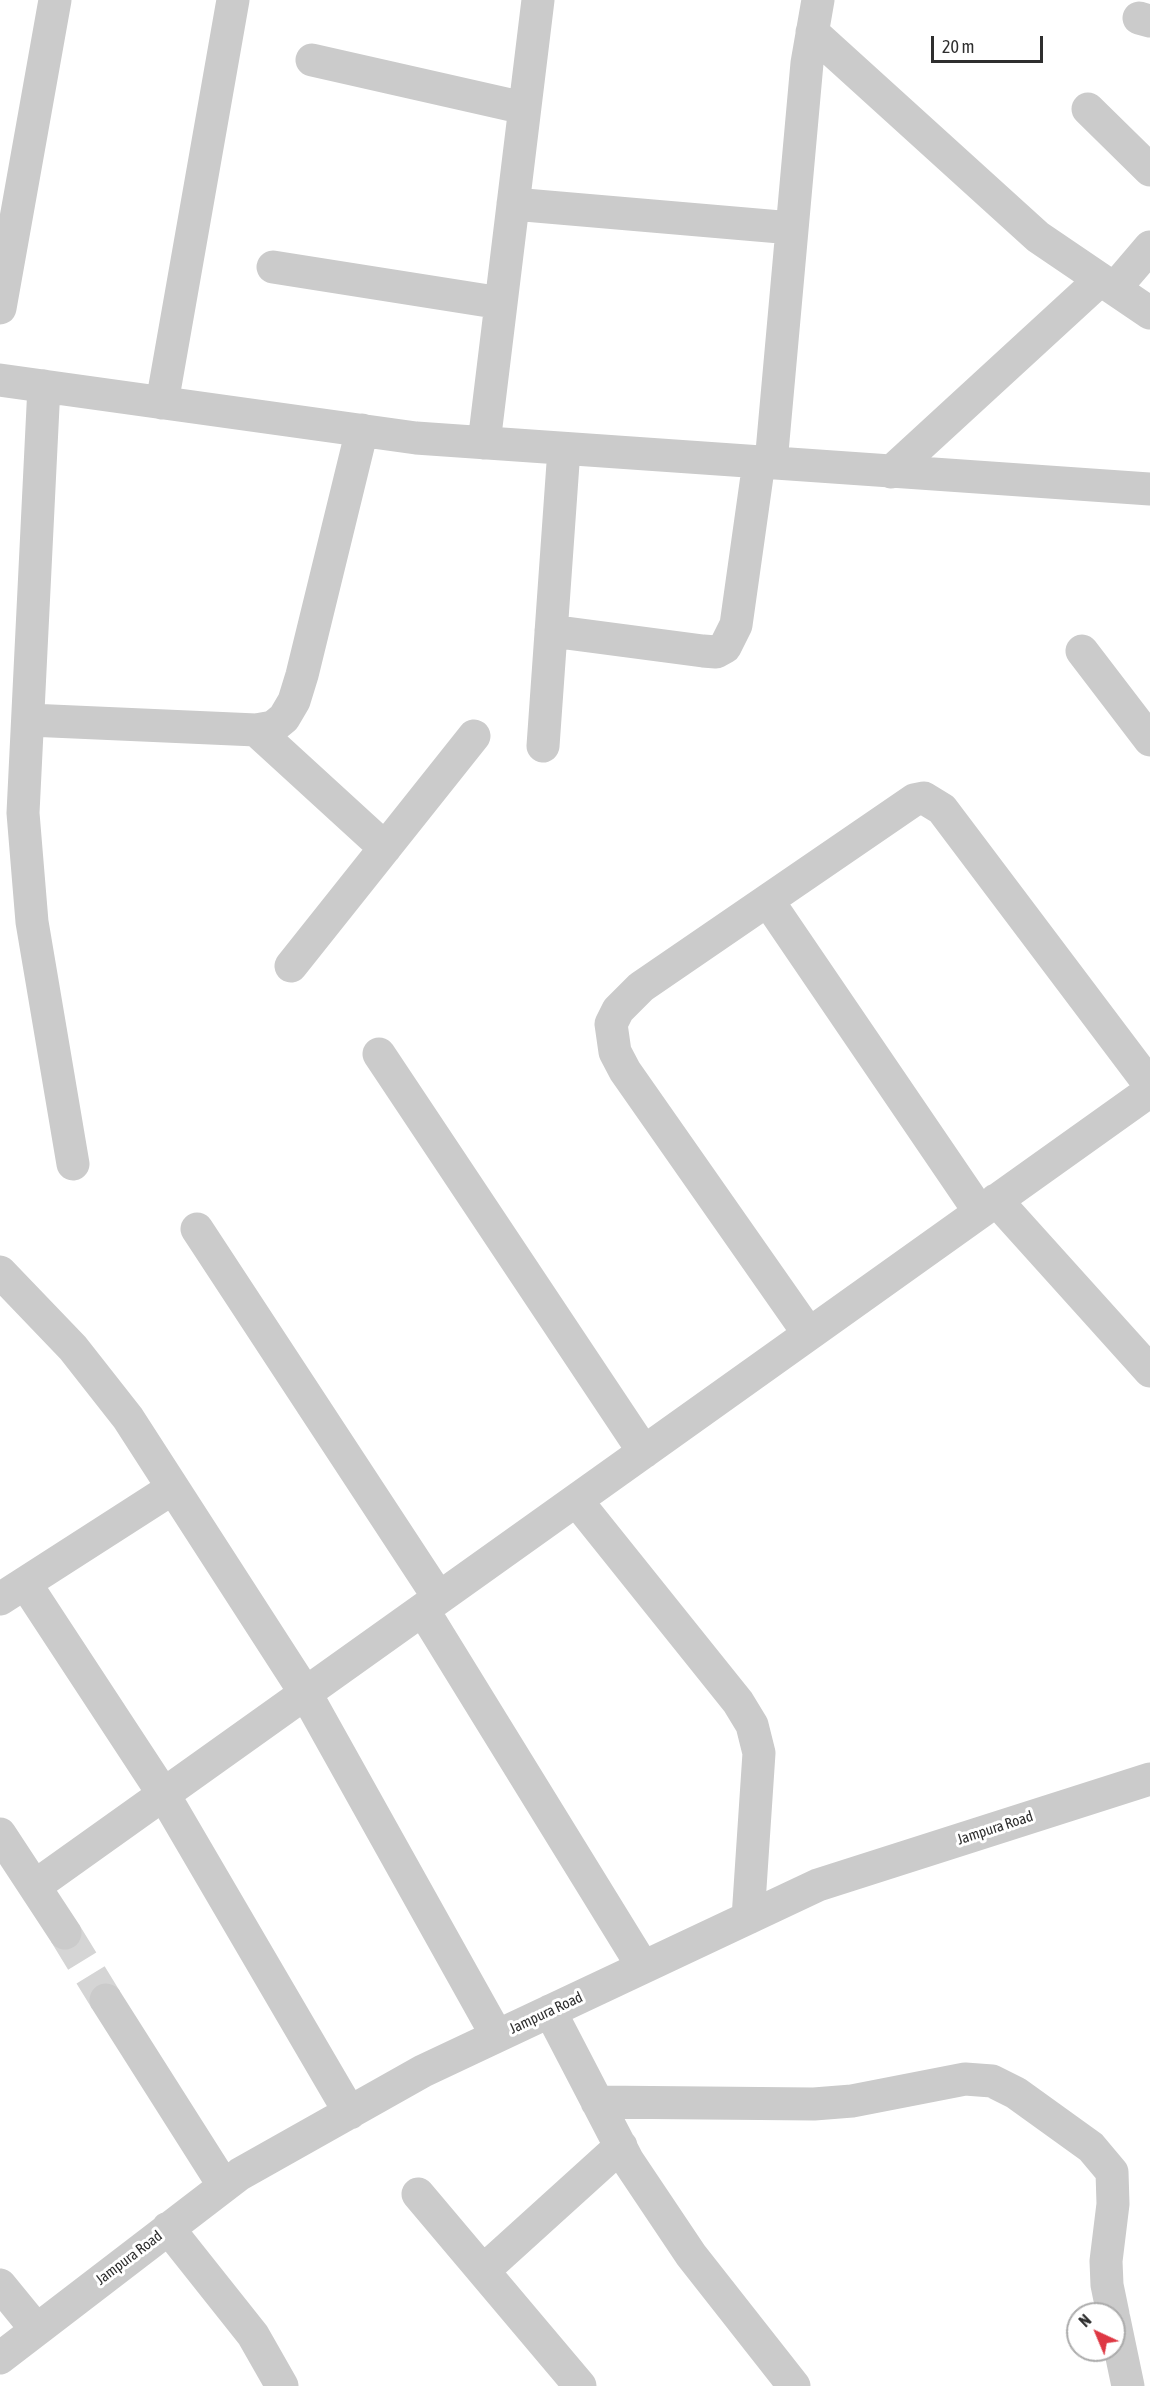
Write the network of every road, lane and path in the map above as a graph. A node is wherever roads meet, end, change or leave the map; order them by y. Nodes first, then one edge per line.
1 (55, 0) edge
2 (233, 0) edge
3 (538, 0) edge
4 (818, 0) edge
5 (812, 32) junction
6 (312, 60) dead end
7 (525, 108) junction
8 (1088, 109) dead end
9 (1150, 170) edge
10 (513, 204) junction
11 (792, 228) junction
12 (1150, 247) edge
13 (273, 267) dead end
14 (1107, 284) junction
15 (501, 303) junction
16 (0, 308) edge
17 (1150, 313) edge
18 (0, 380) edge
19 (44, 386) junction
20 (162, 402) junction
21 (362, 430) junction
22 (484, 442) junction
23 (564, 449) junction
24 (765, 463) junction
25 (891, 472) junction
26 (1150, 489) edge
27 (551, 631) junction
28 (1082, 651) dead end
29 (29, 720) junction
30 (256, 730) junction
31 (474, 736) dead end
32 (1150, 740) edge
33 (543, 746) dead end
34 (386, 848) junction
35 (768, 900) junction
36 (291, 966) dead end
37 (379, 1054) dead end
38 (1150, 1085) edge
39 (1150, 1091) edge
40 (73, 1164) dead end
41 (988, 1206) junction
42 (197, 1228) dead end
43 (0, 1272) edge
44 (809, 1334) junction
45 (1150, 1371) edge
46 (644, 1452) junction
47 (173, 1488) junction
48 (576, 1500) junction
49 (12, 1591) edge
50 (431, 1604) junction
51 (306, 1694) junction
52 (1150, 1779) edge
53 (164, 1795) junction
54 (0, 1834) edge
55 (35, 1886) junction
56 (748, 1918) junction
57 (65, 1933) tunnel mouth
58 (643, 1968) junction
59 (106, 2000) tunnel mouth
60 (550, 2011) junction
61 (497, 2036) junction
62 (597, 2102) junction
63 (350, 2113) junction
64 (621, 2146) junction
65 (224, 2186) junction
66 (418, 2193) dead end
67 (168, 2228) junction
68 (483, 2271) junction
69 (0, 2285) edge
70 (1111, 2302) edge
71 (36, 2329) junction
72 (0, 2358) edge
73 (1123, 2362) edge
74 (787, 2384) edge
75 (282, 2386) edge
76 (580, 2386) edge
77 (1128, 2386) edge

1 - 16 street
2 - 20 street
3 - 7 street
4 - 5 street
5 - 11 street
5 - 14 street
6 - 7 street
7 - 10 street
8 - 9 street
10 - 11 street
10 - 15 street
11 - 24 street
12 - 14 street
13 - 15 street
14 - 17 street
14 - 25 street
15 - 22 street
18 - 19 street
19 - 20 street
19 - 29 street
20 - 21 street
21 - 22 street
21 - 30 street
22 - 23 street
23 - 24 street
23 - 27 street
24 - 25 street
24 - 27 street
25 - 26 street
27 - 33 street
28 - 32 street
29 - 30 street
29 - 40 street
30 - 34 street
31 - 34 street
34 - 36 street
35 - 38 street
35 - 41 street
35 - 44 street
37 - 46 street
39 - 41 street
41 - 44 street
41 - 45 street
42 - 50 street
43 - 47 street
44 - 46 street
46 - 48 street
47 - 49 street
47 - 51 street
48 - 50 street
48 - 56 street
49 - 53 street
50 - 51 street
50 - 58 street
51 - 53 street
51 - 61 street
52 - 56 street, Jampura Road
53 - 55 street
53 - 63 street
54 - 55 street
55 - 57 street
56 - 58 street, Jampura Road
58 - 60 street, Jampura Road
59 - 65 street
60 - 61 street, Jampura Road
60 - 62 street
61 - 63 street, Jampura Road
62 - 64 street
62 - 70 street
63 - 65 street, Jampura Road
64 - 68 street
64 - 74 street
65 - 67 street, Jampura Road
66 - 68 street
67 - 71 street, Jampura Road
67 - 75 street
68 - 76 street
69 - 71 street
71 - 72 street, Jampura Road
73 - 77 street

